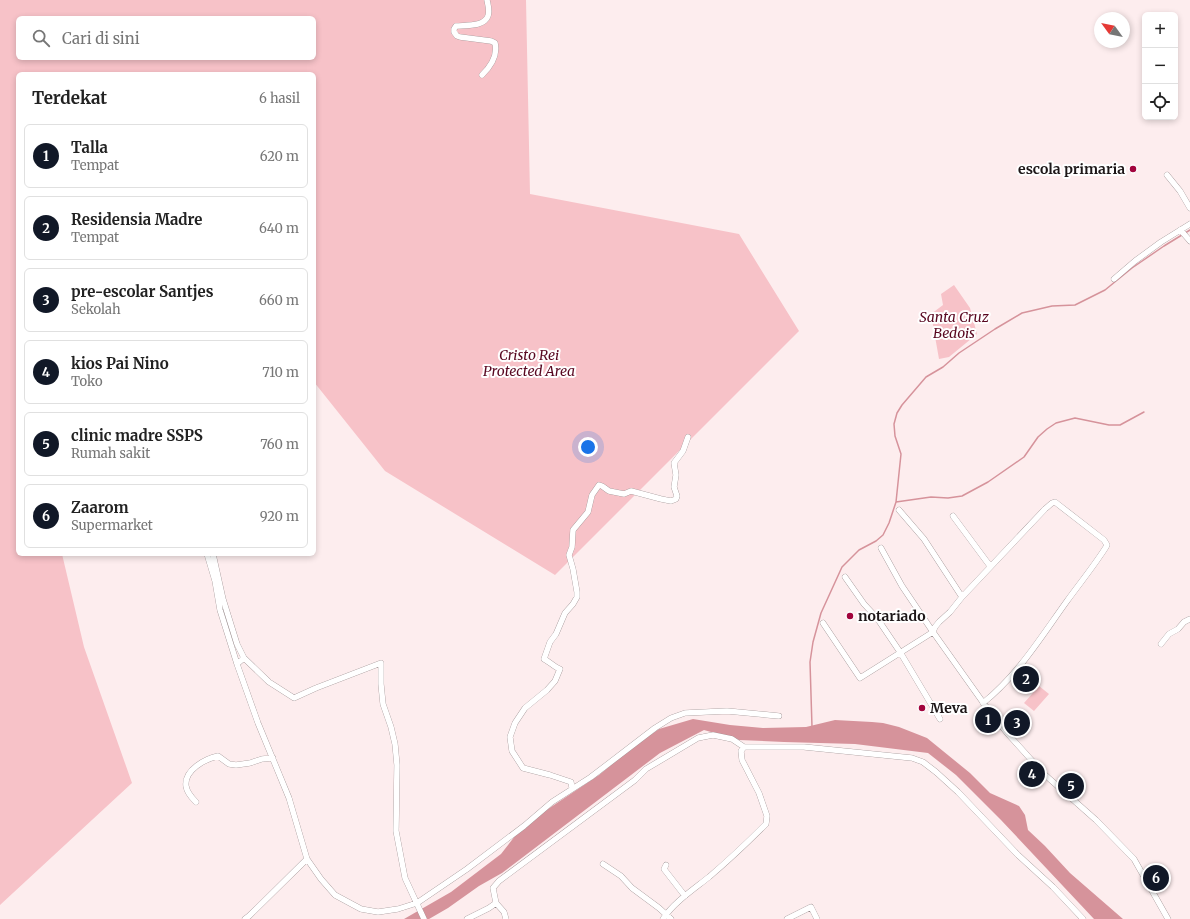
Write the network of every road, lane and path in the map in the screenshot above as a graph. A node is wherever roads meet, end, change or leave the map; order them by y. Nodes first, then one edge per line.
1 (487, 0) edge
2 (482, 75) dead end
3 (1167, 175) dead end
4 (1190, 208) edge
5 (1190, 224) edge
6 (1180, 230) junction
7 (1190, 241) edge
8 (1114, 279) dead end
9 (688, 436) dead end
10 (899, 510) dead end
11 (954, 516) dead end
12 (881, 548) dead end
13 (208, 556) edge
14 (213, 556) edge
15 (990, 566) junction
16 (845, 577) dead end
17 (962, 597) junction
18 (1190, 619) edge
19 (823, 623) dead end
20 (933, 632) junction
21 (1161, 644) dead end
22 (900, 652) junction
23 (244, 658) junction
24 (237, 664) junction
25 (984, 703) junction
26 (779, 716) dead end
27 (940, 719) dead end
28 (744, 747) junction
29 (273, 758) junction
30 (572, 788) junction
31 (196, 802) dead end
32 (307, 859) junction
33 (603, 864) dead end
34 (666, 864) dead end
35 (685, 896) junction
36 (496, 903) junction
37 (418, 906) junction
38 (664, 917) edge
39 (245, 919) edge
40 (424, 919) edge
41 (466, 919) edge
42 (506, 919) edge
43 (671, 919) edge
44 (788, 919) edge
45 (817, 919) edge
46 (1082, 919) edge
47 (1168, 919) edge

1 - 2 street
3 - 4 street
5 - 6 street
6 - 7 street
6 - 8 street
9 - 30 street
10 - 17 street
11 - 15 street
12 - 20 street
13 - 24 street
14 - 23 street
15 - 17 street
15 - 25 street
16 - 22 street
17 - 20 street
18 - 21 street
19 - 22 street
20 - 22 street
20 - 25 street
22 - 27 street
23 - 24 street
23 - 37 street
24 - 29 street
25 - 47 street
26 - 30 street
28 - 35 street
28 - 36 street
28 - 46 street
29 - 31 street
29 - 32 street
30 - 37 street
32 - 37 street
32 - 39 street
33 - 38 street
34 - 35 street
35 - 38 street
36 - 41 street
36 - 42 street
37 - 40 street
38 - 43 street
44 - 45 street

